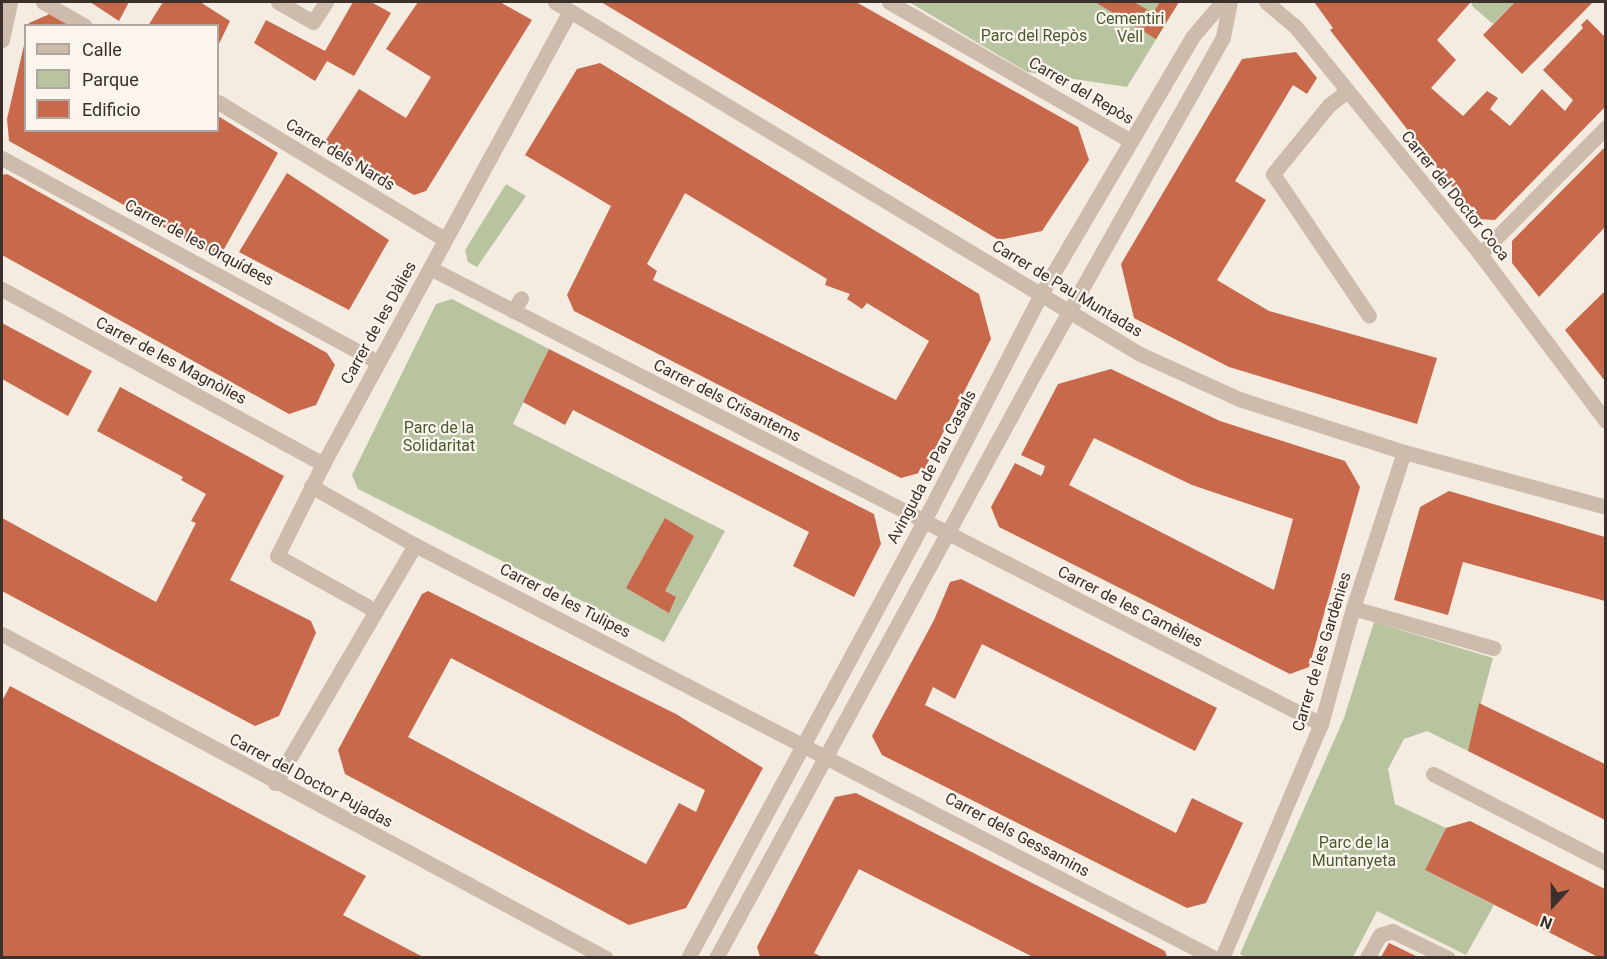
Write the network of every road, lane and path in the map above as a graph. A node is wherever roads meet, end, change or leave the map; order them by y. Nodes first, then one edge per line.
1 (10, 2) edge
2 (43, 2) edge
3 (278, 2) edge
4 (326, 2) edge
5 (555, 2) edge
6 (889, 2) edge
7 (1222, 2) edge
8 (1230, 2) edge
9 (1266, 2) edge
10 (570, 10) junction
11 (82, 24) edge
12 (2, 36) edge
13 (1347, 92) junction
14 (219, 103) edge
15 (1605, 127) edge
16 (1131, 141) junction
17 (2, 158) edge
18 (444, 239) junction
19 (1480, 254) junction
20 (430, 268) junction
21 (2, 289) edge
22 (1041, 294) junction
23 (1068, 311) junction
24 (1369, 316) dead end
25 (378, 362) junction
26 (1605, 421) edge
27 (1404, 452) junction
28 (323, 464) junction
29 (311, 486) junction
30 (1605, 507) edge
31 (923, 524) junction
32 (946, 534) junction
33 (416, 545) junction
34 (1353, 608) junction
35 (376, 611) junction
36 (2, 634) edge
37 (1493, 648) dead end
38 (1321, 724) junction
39 (804, 744) junction
40 (826, 756) junction
41 (1433, 774) dead end
42 (275, 783) junction
43 (1605, 863) edge
44 (606, 957) edge
45 (688, 957) edge
46 (716, 957) edge
47 (1214, 957) edge
48 (1222, 957) edge
49 (1367, 957) edge
50 (1448, 957) edge

1 - 12 street
2 - 11 street
3 - 4 street
5 - 10 street, Carrer de Pau Muntadas
6 - 16 street, Carrer del Repòs
7 - 16 street, Avinguda de Pau Casals
8 - 23 street
9 - 13 street, Carrer del Doctor Coca
10 - 18 street, Carrer de les Dàlies
10 - 22 street, Carrer de Pau Muntadas
13 - 19 street, Carrer del Doctor Coca
13 - 24 street
14 - 18 street, Carrer dels Nards
15 - 19 street
16 - 22 street, Avinguda de Pau Casals
17 - 25 street, Carrer de les Orquídees
18 - 20 street, Carrer de les Dàlies
19 - 26 street, Carrer del Doctor Coca
20 - 25 street, Carrer de les Dàlies
20 - 31 street, Carrer dels Crisantems
21 - 28 street, Carrer de les Magnòlies
22 - 23 street, Carrer de Pau Muntadas
22 - 31 street, Avinguda de Pau Casals
23 - 27 street, Carrer de Pau Muntadas
23 - 32 street
25 - 28 street, Carrer de les Dàlies
27 - 30 street, Carrer de Pau Muntadas
27 - 34 street, Carrer de les Gardènies
28 - 29 street, Carrer de les Dàlies
29 - 33 street, Carrer de les Tulipes
29 - 35 street, Carrer de les Dàlies
31 - 32 street, Carrer de les Camèlies
31 - 39 street, Avinguda de Pau Casals
32 - 38 street, Carrer de les Camèlies
32 - 40 street
33 - 35 street
33 - 39 street, Carrer de les Tulipes
34 - 37 street
34 - 38 street, Carrer de les Gardènies
35 - 42 street
36 - 42 street, Carrer del Doctor Pujadas
38 - 48 street, Carrer de les Gardènies
39 - 40 street, Carrer dels Gessamins
39 - 45 street, Avinguda de Pau Casals
40 - 46 street
40 - 47 street, Carrer dels Gessamins
41 - 43 street
42 - 44 street, Carrer del Doctor Pujadas
49 - 50 street

